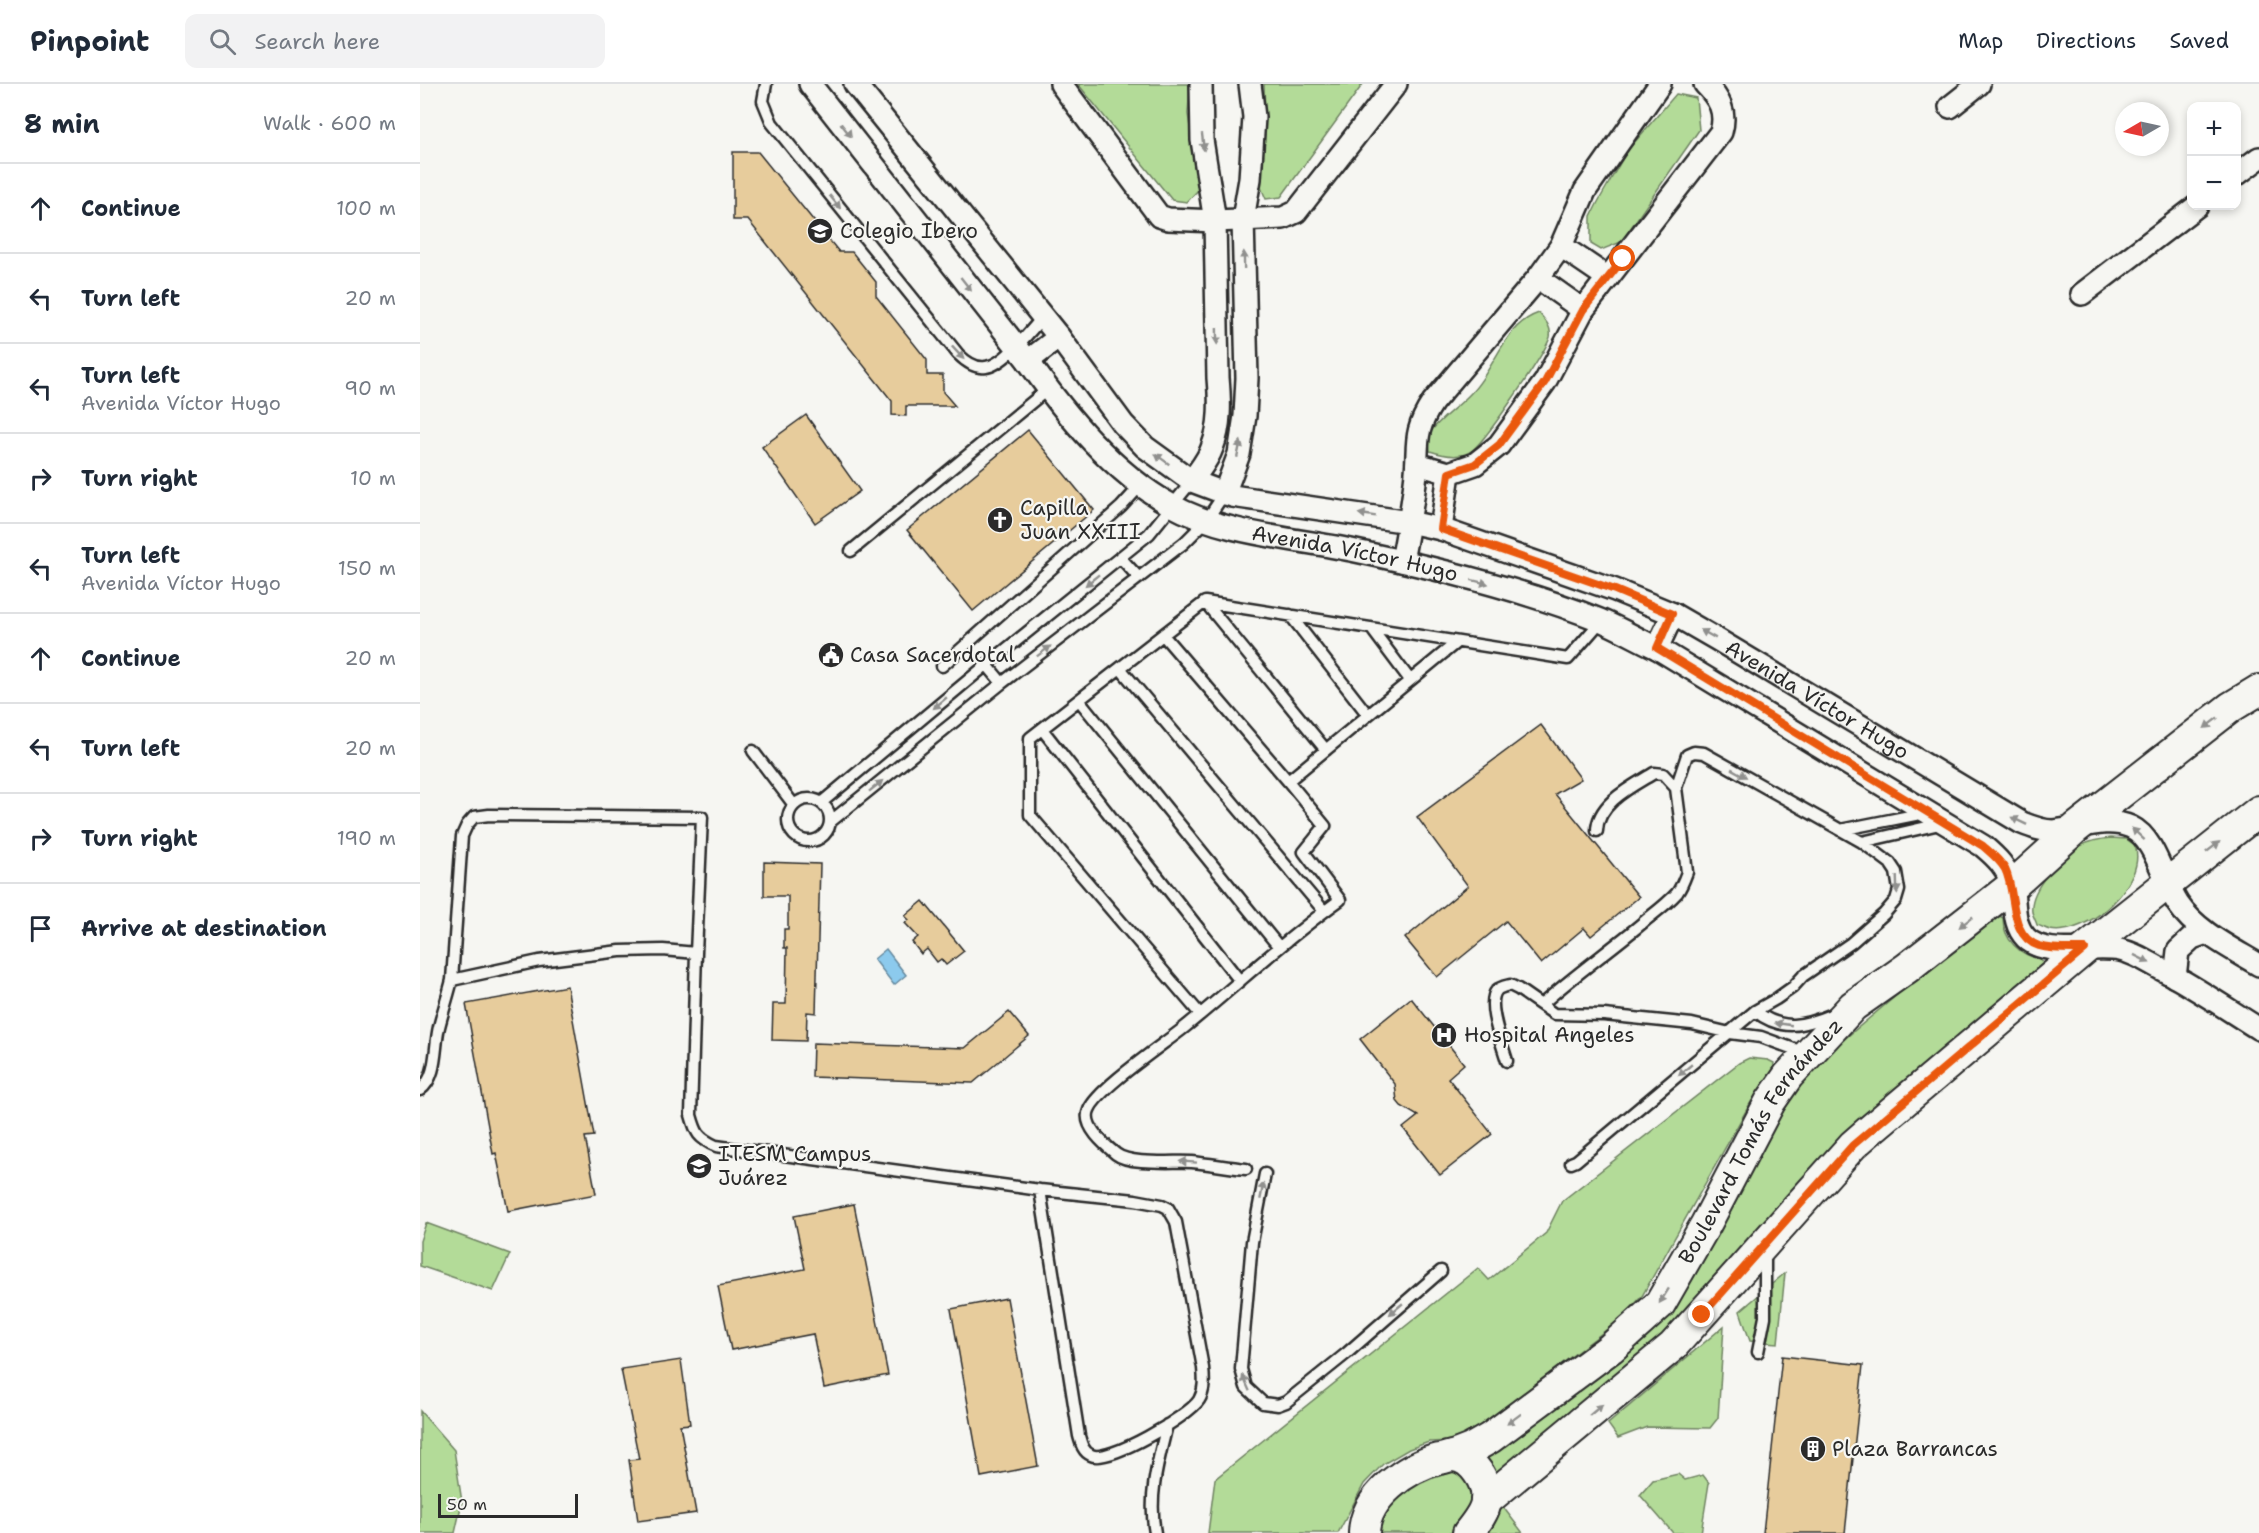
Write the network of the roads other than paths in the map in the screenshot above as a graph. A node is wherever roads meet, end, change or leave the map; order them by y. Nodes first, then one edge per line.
1 (766, 84) edge
2 (810, 84) edge
3 (855, 84) edge
4 (1061, 84) edge
5 (1201, 84) edge
6 (1250, 84) edge
7 (1396, 84) edge
8 (1660, 84) edge
9 (1705, 84) edge
10 (1979, 84) edge
11 (1950, 107) dead end
12 (2259, 158) edge
13 (2241, 171) edge
14 (2192, 210) edge
15 (1243, 219) junction
16 (1215, 221) junction
17 (1561, 246) junction
18 (1538, 278) junction
19 (1608, 278) junction
20 (2082, 294) dead end
21 (1583, 310) junction
22 (1042, 318) junction
23 (1059, 337) junction
24 (1022, 354) junction
25 (1218, 378) junction
26 (1247, 378) junction
27 (1048, 389) junction
28 (1123, 424) junction
29 (1096, 446) junction
30 (1418, 464) junction
31 (1449, 473) junction
32 (1192, 481) junction
33 (1140, 486) junction
34 (1224, 494) junction
35 (1172, 506) junction
36 (1206, 521) junction
37 (1409, 522) junction
38 (1441, 529) junction
39 (851, 551) dead end
40 (1120, 557) junction
41 (1402, 561) junction
42 (1139, 578) junction
43 (1205, 602) junction
44 (1672, 614) junction
45 (1290, 615) junction
46 (1600, 621) junction
47 (1371, 628) junction
48 (1163, 635) junction
49 (1456, 642) junction
50 (1657, 648) junction
51 (987, 664) junction
52 (942, 666) dead end
53 (1120, 668) junction
54 (1410, 680) junction
55 (1002, 683) junction
56 (2259, 690) edge
57 (1079, 700) junction
58 (1368, 715) junction
59 (1042, 729) junction
60 (1326, 750) junction
61 (753, 751) dead end
62 (1288, 782) junction
63 (1676, 788) junction
64 (821, 803) junction
65 (794, 805) junction
66 (2259, 811) edge
67 (1937, 817) junction
68 (830, 822) junction
69 (2076, 828) junction
70 (1840, 830) junction
71 (1597, 831) dead end
72 (1862, 842) junction
73 (2167, 883) junction
74 (2012, 886) junction
75 (1324, 911) junction
76 (2206, 933) junction
77 (1279, 947) junction
78 (2085, 949) junction
79 (696, 953) junction
80 (2259, 965) edge
81 (2175, 977) junction
82 (452, 980) junction
83 (1240, 981) junction
84 (1541, 1005) junction
85 (1853, 1006) junction
86 (1755, 1011) junction
87 (1200, 1014) junction
88 (2259, 1029) edge
89 (1730, 1033) junction
90 (1808, 1054) junction
91 (1507, 1061) dead end
92 (420, 1090) edge
93 (1571, 1162) dead end
94 (1246, 1169) dead end
95 (1265, 1174) dead end
96 (1040, 1190) junction
97 (1765, 1244) junction
98 (1441, 1271) dead end
99 (1758, 1352) dead end
100 (1167, 1425) junction
101 (1453, 1456) junction
102 (1486, 1501) junction
103 (1155, 1533) edge
104 (1364, 1533) edge
105 (1468, 1533) edge

1 -> 24 lane
2 -> 24 street, Avenida Víctor Hugo
3 - 22 street, Avenida Víctor Hugo
4 - 16 street
5 -> 16 street
6 - 15 street
7 - 15 street
8 - 17 street
9 - 19 street
10 - 11 street
12 - 13 street
14 - 20 street
15 - 16 street
26 -> 15 street
16 -> 25 street
17 - 18 street
17 - 19 street
18 - 21 street
18 - 30 street
19 - 21 street
21 - 31 street
22 - 23 street, Avenida Víctor Hugo
22 - 24 lane
23 - 24 street
23 - 28 street, Avenida Víctor Hugo
24 - 27 street, Avenida Víctor Hugo
25 - 26 street
25 - 32 street
34 -> 26 street
27 - 29 street, Avenida Víctor Hugo
27 - 39 lane
28 - 29 street
32 -> 28 street, Avenida Víctor Hugo
29 - 33 street, Avenida Víctor Hugo
30 - 31 street
30 - 37 street
31 - 38 street
32 - 34 street, Avenida Víctor Hugo
32 - 35 lane
33 - 35 street, Avenida Víctor Hugo
33 - 52 lane
34 - 36 lane
37 -> 34 street, Avenida Víctor Hugo
35 - 36 street, Avenida Víctor Hugo
35 - 40 lane
36 - 41 street, Avenida Víctor Hugo
36 - 42 lane
37 - 38 street, Avenida Víctor Hugo
37 - 41 street
38 - 44 street, Avenida Víctor Hugo
40 - 42 lane
40 -> 51 lane
41 -> 46 street, Avenida Víctor Hugo
55 -> 42 lane
43 - 45 lane
43 - 48 lane
43 - 60 lane
44 - 50 street
69 -> 44 street, Avenida Víctor Hugo
45 - 47 lane
45 - 58 lane
46 - 49 lane
46 - 50 street, Avenida Víctor Hugo
47 - 49 lane
47 - 54 lane
48 - 53 lane
48 - 62 lane
49 - 54 lane
50 - 67 street, Avenida Víctor Hugo
51 - 55 lane
51 -> 64 lane
53 - 57 lane
53 - 75 lane
54 - 58 lane
68 -> 55 lane
56 -> 69 main road, Boulevard Tomás Fernández
57 - 59 lane
57 - 77 lane
58 - 60 lane
59 - 83 lane
59 - 87 lane
60 - 62 lane
61 - 65 lane
62 - 75 lane
63 -> 70 lane
63 - 71 lane
63 - 84 lane
64 - 65 lane
64 - 68 lane
65 - 68 lane
73 -> 66 main road
67 - 70 lane
67 - 72 lane
67 - 74 street, Avenida Víctor Hugo
73 -> 69 street
69 - 74 main road, Boulevard Tomás Fernández
70 - 72 lane
72 -> 86 lane
73 - 76 street
73 - 78 main road
74 - 78 street
74 -> 85 main road, Boulevard Tomás Fernández
75 - 77 lane
76 - 80 street
76 - 81 street
77 - 83 lane
78 -> 81 street
78 - 97 main road
79 - 82 lane
79 - 82 lane
79 - 96 lane
81 - 88 street
82 - 92 lane
83 - 87 lane
84 - 89 lane
84 - 91 lane
85 -> 86 lane
85 - 90 main road, Boulevard Tomás Fernández
86 - 89 lane
94 -> 87 lane
89 - 90 lane
89 -> 93 lane
90 -> 101 main road, Boulevard Tomás Fernández
98 -> 95 lane
96 - 100 lane
96 - 100 lane
97 - 99 lane
102 -> 97 main road
100 - 103 lane
101 - 102 main road
101 - 104 main road, Boulevard Tomás Fernández
102 - 105 main road

